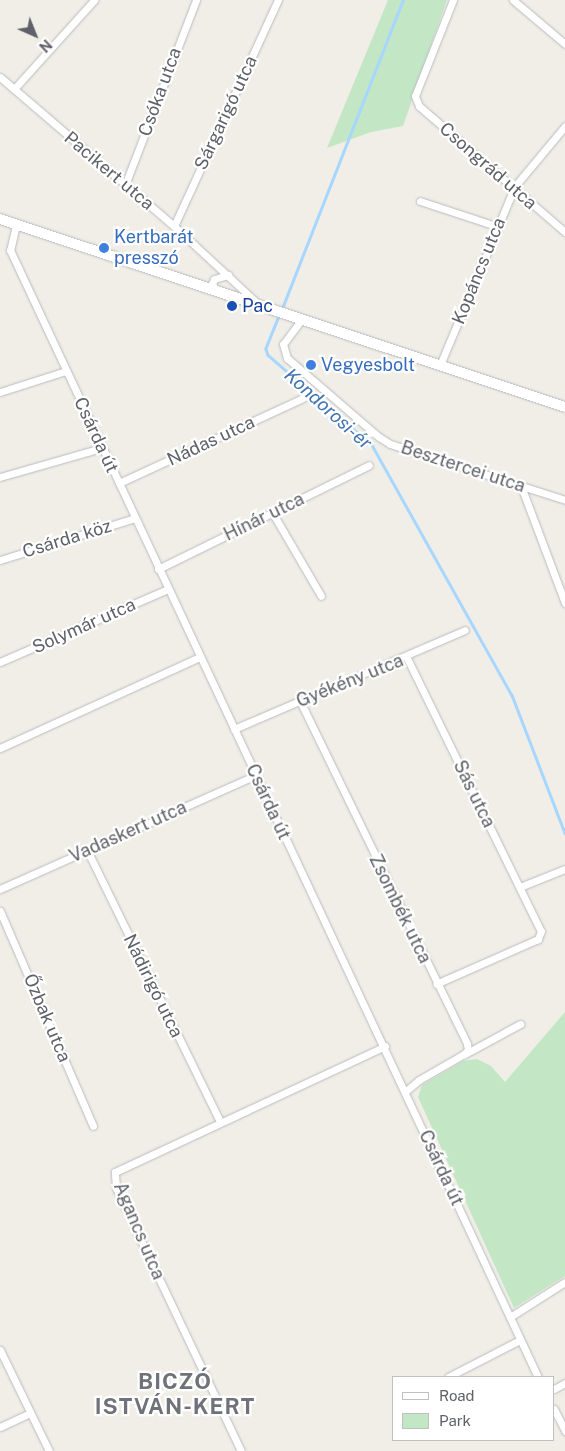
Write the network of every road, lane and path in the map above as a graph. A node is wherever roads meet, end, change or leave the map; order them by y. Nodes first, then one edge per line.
1 (94, 0) edge
2 (278, 0) edge
3 (453, 0) edge
4 (513, 0) edge
5 (194, 1) edge
6 (565, 44) edge
7 (0, 77) edge
8 (14, 89) junction
9 (565, 126) edge
10 (125, 185) junction
11 (515, 186) junction
12 (420, 201) dead end
13 (0, 219) edge
14 (16, 225) junction
15 (174, 226) junction
16 (496, 226) junction
17 (565, 232) edge
18 (228, 275) junction
19 (219, 294) junction
20 (260, 307) junction
21 (302, 319) junction
22 (440, 365) junction
23 (66, 371) junction
24 (0, 392) edge
25 (303, 398) dead end
26 (565, 407) edge
27 (101, 448) junction
28 (369, 465) dead end
29 (0, 477) edge
30 (118, 483) junction
31 (521, 486) junction
32 (565, 500) edge
33 (272, 512) junction
34 (135, 518) junction
35 (0, 560) edge
36 (158, 569) junction
37 (168, 589) junction
38 (321, 596) dead end
39 (565, 604) edge
40 (465, 630) dead end
41 (200, 657) junction
42 (407, 658) junction
43 (0, 662) edge
44 (300, 701) junction
45 (234, 729) junction
46 (0, 748) edge
47 (256, 775) junction
48 (87, 850) junction
49 (565, 869) edge
50 (520, 887) junction
51 (0, 889) edge
52 (0, 911) edge
53 (436, 984) junction
54 (520, 1024) dead end
55 (385, 1046) junction
56 (464, 1054) junction
57 (406, 1091) junction
58 (220, 1122) junction
59 (93, 1126) dead end
60 (565, 1282) edge
61 (510, 1317) junction
62 (520, 1340) junction
63 (0, 1350) edge
64 (450, 1376) edge
65 (538, 1376) edge
66 (555, 1411) edge
67 (30, 1412) junction
68 (0, 1427) edge
69 (565, 1431) edge
70 (49, 1451) edge
71 (241, 1451) edge

1 - 8 street
2 - 15 street, Sárgarigó utca
3 - 11 street, Csongrád utca
4 - 6 street
5 - 10 street, Csóka utca
7 - 8 street, Pacikert utca
8 - 10 street, Pacikert utca
9 - 11 street, Kopáncs utca
10 - 15 street, Pacikert utca
11 - 16 street, Kopáncs utca
11 - 17 street, Csongrád utca
12 - 16 street
13 - 14 street
14 - 19 street
14 - 23 street, Csárda út
15 - 18 street, Pacikert utca
16 - 22 street, Kopáncs utca
18 - 19 street
18 - 20 street, Pacikert utca
19 - 20 street
20 - 21 street
21 - 22 street
21 - 31 street, Besztercei utca
22 - 26 street
23 - 24 street
23 - 27 street, Csárda út
25 - 30 street, Nádas utca
27 - 29 street
27 - 30 street, Csárda út
28 - 33 street, Hínár utca
30 - 34 street, Csárda út
31 - 32 street, Besztercei utca
31 - 39 street
33 - 36 street, Hínár utca
33 - 38 street
34 - 35 street, Csárda köz
34 - 36 street, Csárda út
36 - 37 street, Csárda út
37 - 41 street, Csárda út
37 - 43 street, Solymár utca
40 - 42 street, Gyékény utca
41 - 45 street, Csárda út
41 - 46 street
42 - 44 street, Gyékény utca
42 - 50 street, Sás utca
44 - 45 street, Gyékény utca
44 - 53 street, Zsombék utca
45 - 47 street, Csárda út
47 - 48 street, Vadaskert utca
47 - 55 street, Csárda út
48 - 51 street, Vadaskert utca
48 - 58 street, Nádirigó utca
49 - 50 street
50 - 53 street, Sás utca
52 - 59 street, Őzbak utca
53 - 56 street, Zsombék utca
54 - 56 street
55 - 57 street, Csárda út
55 - 58 street, Agancs utca
56 - 57 street
57 - 61 street, Csárda út
58 - 71 street, Agancs utca
60 - 61 street
61 - 62 street, Csárda út
62 - 64 street
62 - 65 street, Csárda út
63 - 67 street
66 - 69 street
67 - 68 street
67 - 70 street

